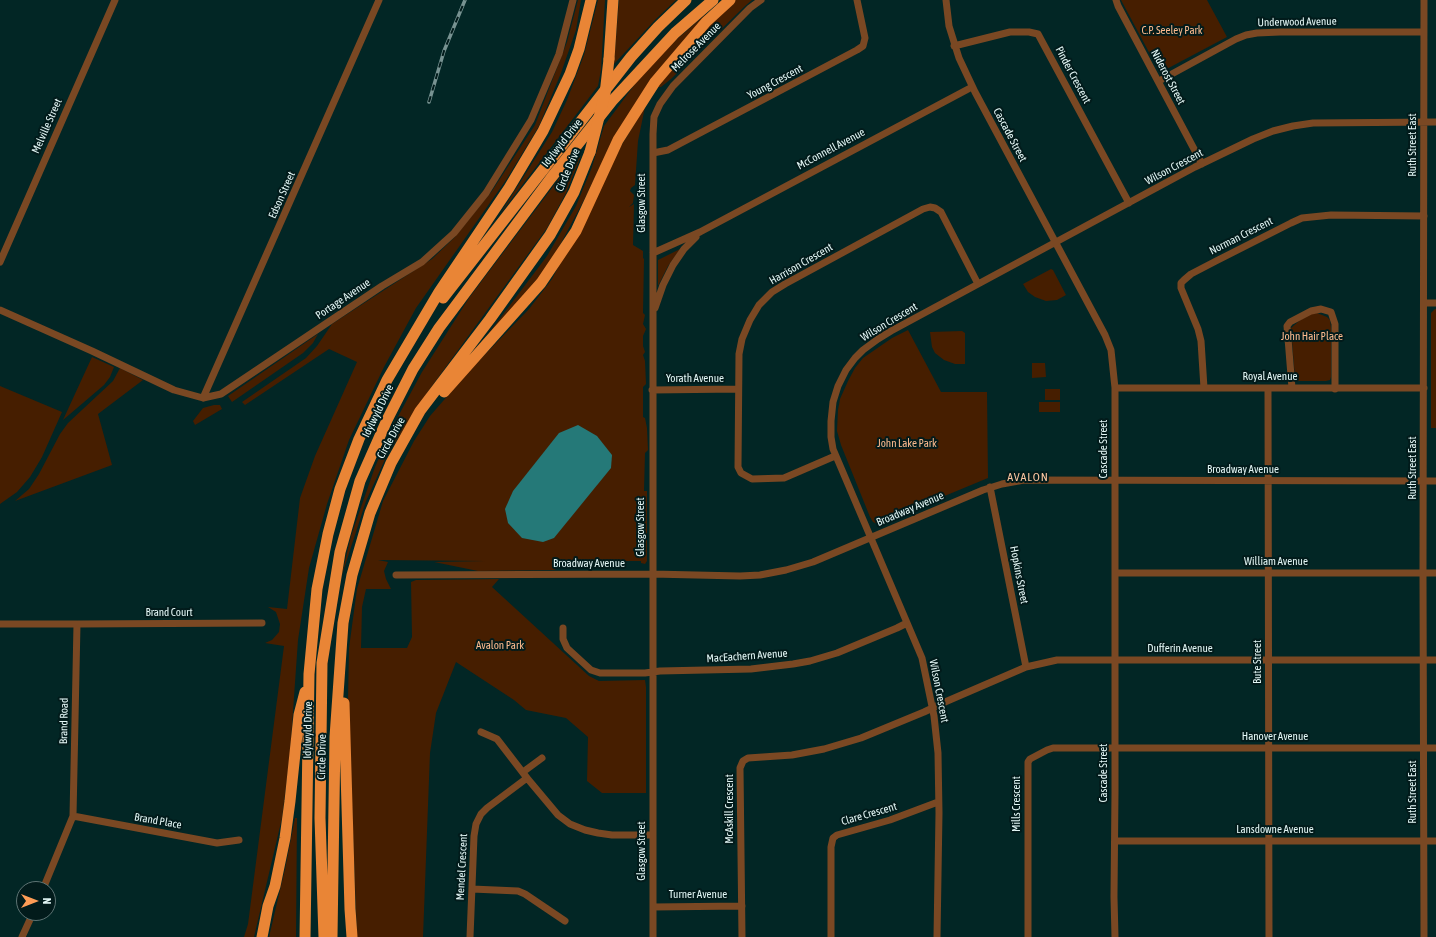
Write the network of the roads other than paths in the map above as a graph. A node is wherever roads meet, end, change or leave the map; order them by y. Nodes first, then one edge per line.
1 (115, 0) edge
2 (380, 0) edge
3 (573, 0) edge
4 (591, 0) edge
5 (613, 0) edge
6 (686, 0) edge
7 (713, 0) edge
8 (730, 0) edge
9 (761, 0) edge
10 (857, 0) edge
11 (946, 0) edge
12 (1116, 0) edge
13 (1424, 0) edge
14 (1424, 32) junction
15 (954, 46) junction
16 (1159, 81) junction
17 (972, 87) junction
18 (654, 117) joint
19 (1424, 122) junction
20 (1436, 122) edge
21 (653, 153) junction
22 (1202, 164) junction
23 (1129, 203) junction
24 (1424, 216) junction
25 (700, 232) junction
26 (1055, 243) junction
27 (653, 253) junction
28 (0, 262) edge
29 (978, 284) junction
30 (1424, 303) junction
31 (1436, 303) edge
32 (0, 310) edge
33 (653, 316) junction
34 (415, 333) junction
35 (1115, 388) junction
36 (1204, 388) junction
37 (1268, 388) junction
38 (1292, 388) junction
39 (1424, 388) junction
40 (738, 389) junction
41 (1335, 389) junction
42 (652, 390) junction
43 (203, 398) junction
44 (405, 439) junction
45 (835, 456) junction
46 (1116, 481) junction
47 (1268, 481) junction
48 (1424, 481) junction
49 (1436, 481) edge
50 (990, 488) junction
51 (870, 537) junction
52 (1116, 573) junction
53 (1269, 573) junction
54 (1423, 573) junction
55 (1436, 573) edge
56 (652, 574) junction
57 (396, 575) dead end
58 (907, 623) junction
59 (0, 624) edge
60 (77, 624) junction
61 (262, 624) dead end
62 (563, 628) dead end
63 (341, 650) junction
64 (1115, 660) junction
65 (1268, 660) junction
66 (1424, 660) junction
67 (1436, 660) edge
68 (1026, 667) junction
69 (653, 673) junction
70 (309, 674) junction
71 (933, 708) junction
72 (481, 732) dead end
73 (1115, 748) junction
74 (1269, 748) junction
75 (1424, 748) junction
76 (1436, 748) edge
77 (542, 758) dead end
78 (525, 775) junction
79 (938, 802) junction
80 (73, 816) junction
81 (653, 835) junction
82 (239, 840) dead end
83 (1115, 841) junction
84 (1269, 841) junction
85 (1424, 841) junction
86 (1436, 841) edge
87 (46, 881) edge
88 (472, 889) junction
89 (742, 906) junction
90 (654, 907) junction
91 (29, 921) edge
92 (565, 921) dead end
93 (22, 937) edge
94 (262, 937) edge
95 (305, 937) edge
96 (324, 937) edge
97 (332, 937) edge
98 (352, 937) edge
99 (470, 937) edge
100 (653, 937) edge
101 (742, 937) edge
102 (831, 937) edge
103 (937, 937) edge
104 (1028, 937) edge
105 (1115, 937) edge
106 (1269, 937) edge
107 (1424, 937) edge

1 - 28 street, Melville Street
2 - 43 street, Edson Street
3 - 43 street, Portage Avenue
4 - 34 highway, Circle Drive
5 - 44 highway, Circle Drive, bridge
6 - 34 highway, Idylwyld Drive
7 - 96 highway, Idylwyld Drive
8 - 44 highway
9 - 18 street, Melrose Avenue
10 - 21 street, Young Crescent
11 - 15 street, Cascade Street
12 - 16 street, Niderost Street
13 - 14 street, Ruth Street East
14 - 16 street, Underwood Avenue
14 - 19 street, Ruth Street East
15 - 17 street, Cascade Street
15 - 23 street, Pinder Crescent
16 - 22 street, Niderost Street
17 - 25 street, McConnell Avenue
17 - 26 street, Cascade Street
18 - 21 street, Glasgow Street
19 - 20 street, Wilson Crescent
19 - 22 street, Wilson Crescent
19 - 24 street, Ruth Street East
21 - 27 street, Glasgow Street
22 - 23 street, Wilson Crescent
23 - 26 street, Wilson Crescent
24 - 30 street, Ruth Street East
24 - 36 street, Norman Crescent
25 - 27 street, McConnell Avenue
25 - 33 street, McConnell Avenue
26 - 29 street, Wilson Crescent
26 - 35 street, Cascade Street
27 - 33 street, Glasgow Street
29 - 40 street, Harrison Crescent
29 - 45 street, Wilson Crescent
30 - 31 street
30 - 39 street, Ruth Street East
32 - 43 street, Portage Avenue
33 - 42 street, Glasgow Street
34 - 70 highway, Circle Drive
35 - 36 street, Royal Avenue
35 - 46 street, Cascade Street
36 - 37 street, Royal Avenue
37 - 38 street, Royal Avenue
37 - 47 street, Bute Street
38 - 41 street, Royal Avenue
38 - 41 street
39 - 41 street, Royal Avenue
39 - 48 street, Ruth Street East
40 - 42 street, Yorath Avenue
40 - 45 street, Harrison Crescent
42 - 56 street, Glasgow Street
44 - 63 highway, Circle Drive
45 - 51 street, Wilson Crescent
46 - 47 street, Broadway Avenue
46 - 50 street, Broadway Avenue
46 - 52 street, Cascade Street
47 - 48 street, Broadway Avenue
47 - 53 street, Bute Street
48 - 49 street, Broadway Avenue
48 - 54 street, Ruth Street East
50 - 51 street, Broadway Avenue
50 - 68 street, Hopkins Street
51 - 56 street, Broadway Avenue
51 - 58 street, Wilson Crescent
52 - 53 street, William Avenue
52 - 64 street, Cascade Street
53 - 54 street, William Avenue
53 - 65 street, Bute Street
54 - 55 street, William Avenue
54 - 66 street, Ruth Street East
56 - 57 street, Broadway Avenue
56 - 69 street, Glasgow Street
58 - 69 street, MacEachern Avenue
58 - 71 street, Wilson Crescent
59 - 60 street
60 - 61 street, Brand Court
60 - 80 street, Brand Road
62 - 69 street, MacEachern Avenue
63 - 97 highway, Circle Drive
63 - 98 highway
64 - 65 street, Dufferin Avenue
64 - 68 street, Dufferin Avenue
64 - 73 street, Cascade Street
65 - 66 street, Dufferin Avenue
65 - 74 street, Bute Street
66 - 67 street, Dufferin Avenue
66 - 75 street, Ruth Street East
68 - 71 street, Dufferin Avenue
69 - 81 street, Glasgow Street
70 - 94 highway
70 - 95 highway, Circle Drive
71 - 79 street, Wilson Crescent
71 - 89 street, McAskill Crescent
72 - 78 street
73 - 74 street, Hanover Avenue
73 - 83 street, Cascade Street
73 - 104 street, Mills Crescent
74 - 75 street, Hanover Avenue
74 - 84 street, Bute Street
75 - 76 street, Hanover Avenue
75 - 85 street, Ruth Street East
77 - 78 street, Mendel Crescent
78 - 81 street
78 - 88 street, Mendel Crescent
79 - 102 street, Clare Crescent
79 - 103 street, Wilson Crescent
80 - 82 street, Brand Place
80 - 87 street, Brand Road
81 - 90 street, Glasgow Street
83 - 84 street, Lansdowne Avenue
83 - 105 street, Cascade Street
84 - 85 street, Lansdowne Avenue
84 - 106 street, Bute Street
85 - 86 street, Lansdowne Avenue
85 - 107 street, Ruth Street East
88 - 92 street
88 - 99 street, Mendel Crescent
89 - 90 street, Turner Avenue
89 - 101 street, McAskill Crescent
90 - 100 street, Glasgow Street
91 - 93 street

